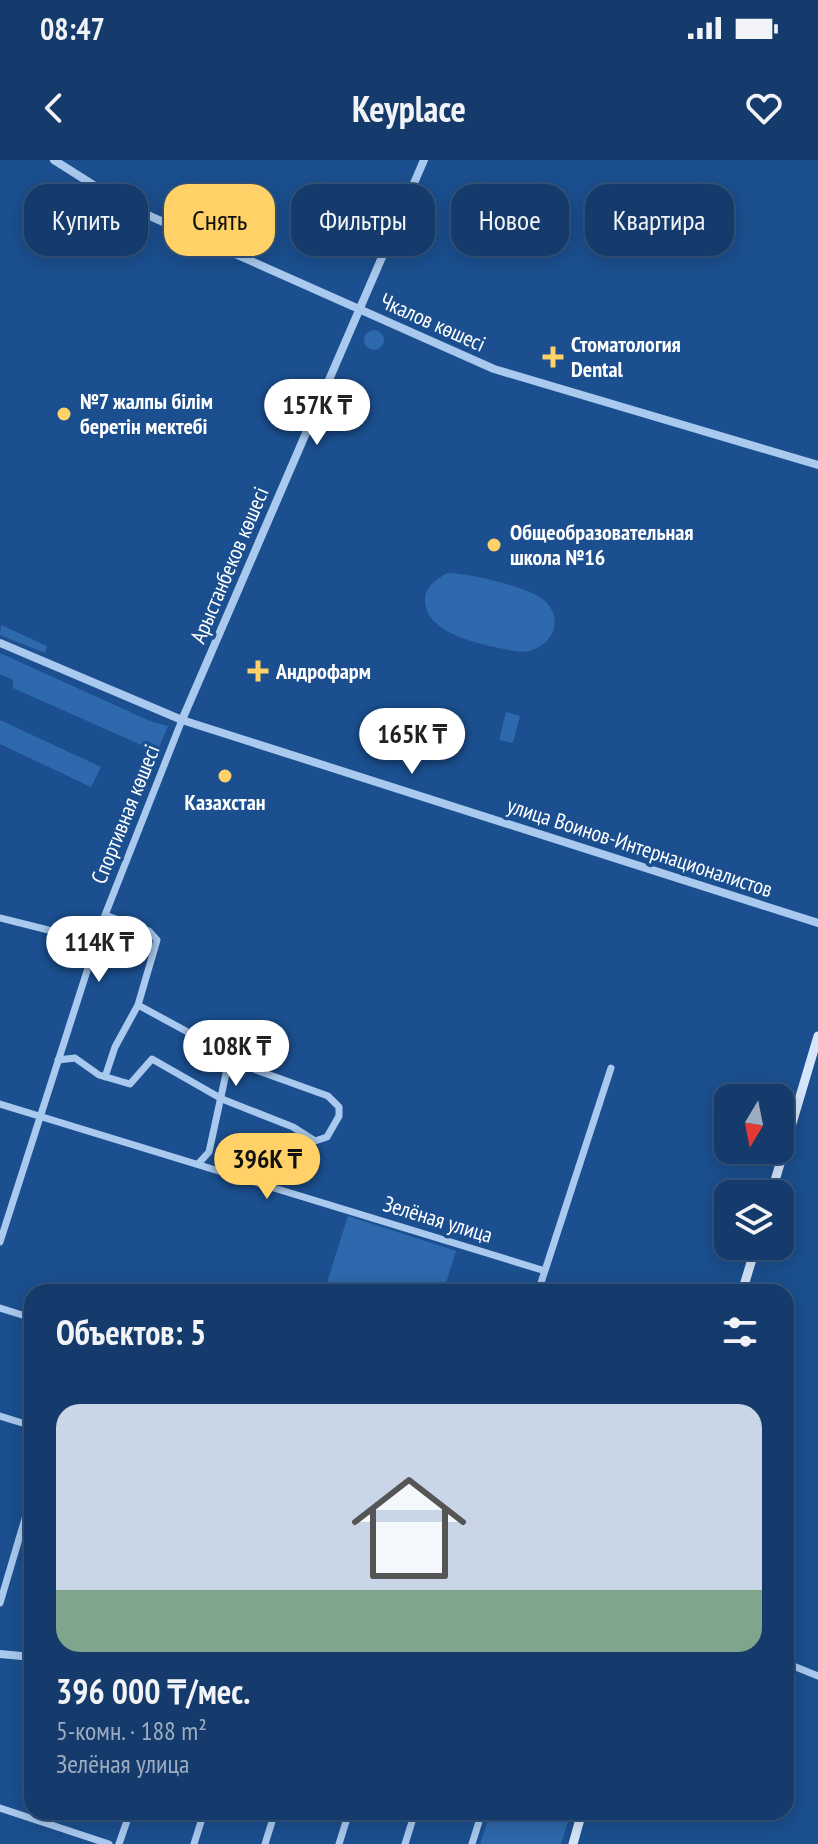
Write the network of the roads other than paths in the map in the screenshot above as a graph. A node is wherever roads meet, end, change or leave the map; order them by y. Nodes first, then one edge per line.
1 (54, 160) edge
2 (424, 160) edge
3 (359, 309) junction
4 (818, 465) edge
5 (0, 643) edge
6 (182, 720) junction
7 (105, 915) junction
8 (0, 918) edge
9 (818, 923) edge
10 (96, 942) junction
11 (138, 1005) junction
12 (818, 1036) edge
13 (230, 1055) junction
14 (58, 1060) junction
15 (611, 1068) dead end
16 (105, 1077) junction
17 (222, 1099) junction
18 (0, 1104) edge
19 (40, 1117) junction
20 (198, 1164) junction
21 (775, 1180) edge
22 (0, 1242) edge
23 (752, 1260) edge
24 (542, 1270) junction
25 (539, 1284) edge
26 (744, 1284) edge
27 (0, 1308) edge
28 (24, 1316) edge
29 (0, 1416) edge
30 (24, 1424) edge
31 (24, 1522) edge
32 (0, 1603) edge
33 (0, 1654) edge
34 (24, 1656) edge
35 (794, 1666) edge
36 (818, 1676) edge
37 (0, 1810) edge
38 (24, 1817) edge
39 (32, 1820) edge
40 (127, 1820) edge
41 (202, 1820) edge
42 (272, 1820) edge
43 (346, 1820) edge
44 (412, 1820) edge
45 (480, 1820) edge
46 (580, 1820) edge
47 (109, 1844) edge
48 (119, 1844) edge
49 (194, 1844) edge
50 (265, 1844) edge
51 (339, 1844) edge
52 (405, 1844) edge
53 (472, 1844) edge
54 (573, 1844) edge

1 - 3 street, Чкалов көшесі
2 - 3 street, Арыстанбеков көшесі
3 - 4 street, Чкалов көшесі
3 - 6 street, Арыстанбеков көшесі
5 - 6 street, улица Воинов-Интернационалистов
6 - 7 street, Спортивная көшесі
6 - 9 street, улица Воинов-Интернационалистов
7 - 10 street, Спортивная көшесі
7 - 11 street
8 - 10 street
10 - 14 street, Спортивная көшесі
11 - 13 street
11 - 16 street
12 - 21 main road
13 - 17 street
13 - 17 street
14 - 16 street
14 - 19 street, Спортивная көшесі
15 - 24 street
16 - 17 street
17 - 20 street
18 - 19 street, Зелёная улица
19 - 20 street, Зелёная улица
19 - 22 street, Спортивная көшесі
20 - 24 street, Зелёная улица
23 - 26 main road
24 - 25 street
27 - 28 street
29 - 30 street
31 - 32 street
33 - 34 street
35 - 36 street
37 - 38 street
39 - 47 street
40 - 48 street
41 - 49 street
42 - 50 street
43 - 51 street
44 - 52 street
45 - 53 street
46 - 54 main road

